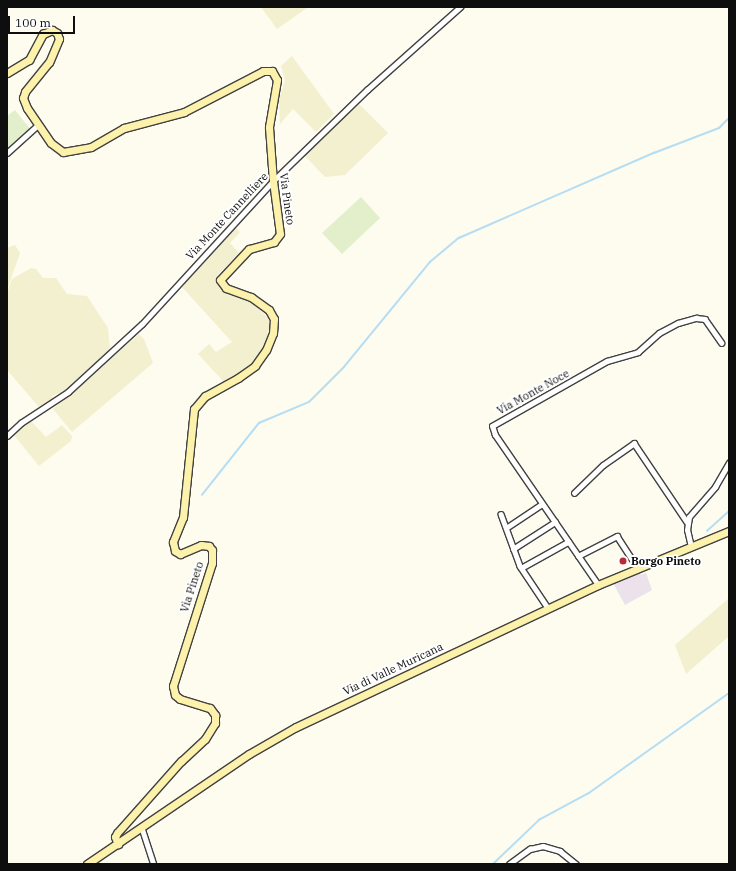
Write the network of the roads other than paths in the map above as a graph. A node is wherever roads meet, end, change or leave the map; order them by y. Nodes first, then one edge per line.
1 (460, 7) edge
2 (7, 72) edge
3 (38, 125) junction
4 (7, 153) edge
5 (273, 181) junction
6 (722, 344) dead end
7 (7, 436) edge
8 (729, 463) edge
9 (574, 493) dead end
10 (542, 504) junction
11 (501, 514) dead end
12 (555, 522) junction
13 (688, 522) junction
14 (506, 528) junction
15 (729, 531) edge
16 (568, 542) junction
17 (691, 547) junction
18 (513, 548) junction
19 (578, 556) junction
20 (521, 568) junction
21 (638, 568) junction
22 (598, 585) junction
23 (548, 608) junction
24 (142, 828) junction
25 (118, 844) junction
26 (88, 864) edge
27 (154, 864) edge
28 (509, 864) edge
29 (576, 864) edge

1 - 5 street, Via Monte Cannelliere
2 - 3 street, Via Pineto
3 - 4 street
3 - 5 street, Via Pineto
5 - 7 street, Via Monte Cannelliere
5 - 25 street, Via Pineto
6 - 10 street, Via Monte Noce
8 - 13 street
9 - 13 street
10 - 12 street, Via Monte Noce
10 - 14 street
11 - 14 street
12 - 16 street, Via Monte Noce
12 - 18 street
13 - 17 street
14 - 18 street
15 - 17 street, Via di Valle Muricana
16 - 19 street, Via Monte Noce
16 - 20 street
17 - 21 street, Via di Valle Muricana
18 - 20 street
19 - 21 street
19 - 22 street, Via Monte Noce
20 - 23 street
21 - 22 street, Via di Valle Muricana
22 - 23 street, Via di Valle Muricana
23 - 24 street, Via di Valle Muricana
24 - 25 street, Via di Valle Muricana
24 - 27 street
25 - 26 street, Via di Valle Muricana
28 - 29 street

